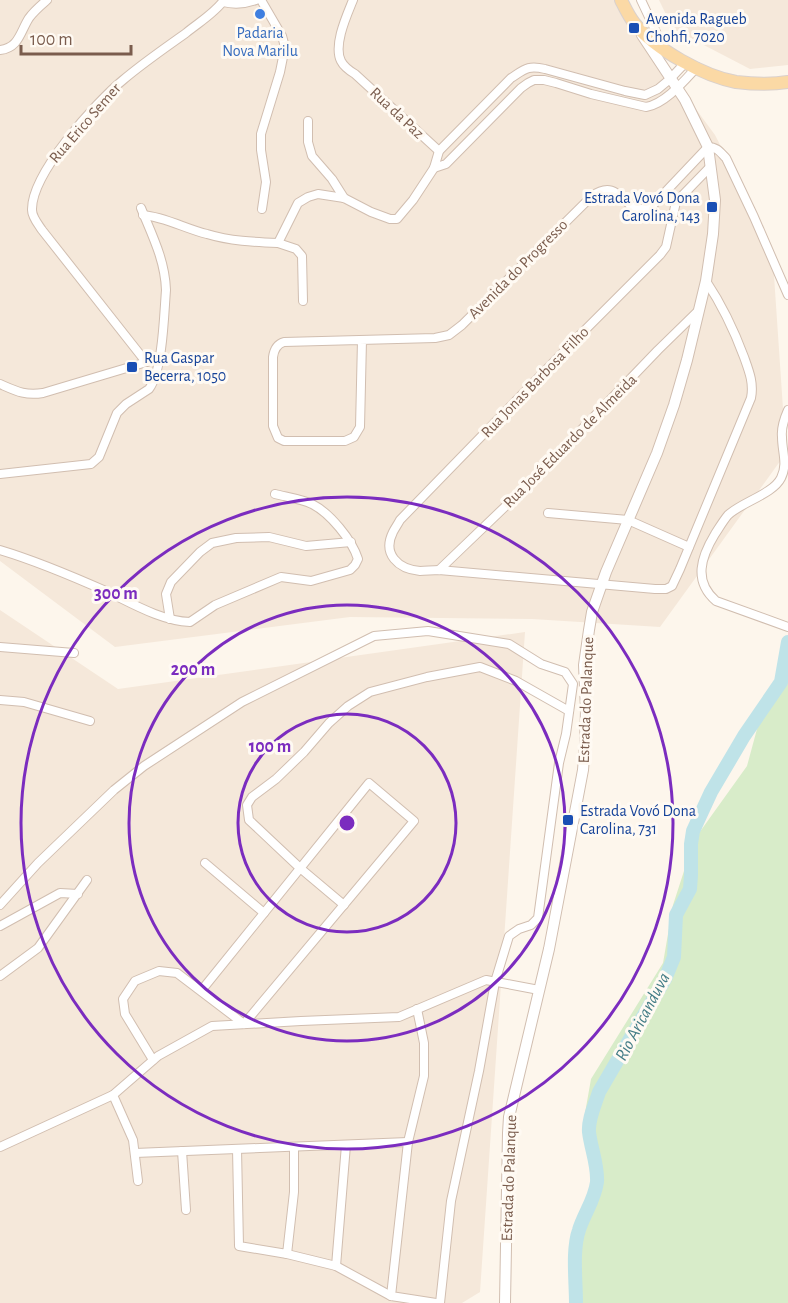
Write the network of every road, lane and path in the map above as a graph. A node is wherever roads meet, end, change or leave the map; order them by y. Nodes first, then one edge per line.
1 (47, 0) edge
2 (256, 0) edge
3 (261, 0) edge
4 (353, 0) edge
5 (621, 0) edge
6 (641, 0) edge
7 (224, 1) edge
8 (634, 22) junction
9 (665, 49) junction
10 (0, 50) edge
11 (691, 65) junction
12 (788, 82) edge
13 (674, 83) junction
14 (308, 121) dead end
15 (708, 147) junction
16 (439, 151) junction
17 (710, 166) junction
18 (434, 168) junction
19 (344, 198) junction
20 (262, 209) dead end
21 (278, 243) junction
22 (706, 281) junction
23 (786, 285) edge
24 (788, 295) edge
25 (303, 301) dead end
26 (699, 310) junction
27 (362, 340) junction
28 (160, 359) junction
29 (146, 362) junction
30 (0, 384) edge
31 (788, 410) edge
32 (0, 474) edge
33 (275, 494) dead end
34 (548, 513) dead end
35 (628, 520) junction
36 (351, 542) junction
37 (689, 547) junction
38 (0, 550) edge
39 (439, 570) junction
40 (601, 585) junction
41 (170, 619) junction
42 (784, 626) edge
43 (0, 647) edge
44 (74, 653) dead end
45 (0, 700) edge
46 (569, 711) junction
47 (90, 721) dead end
48 (206, 863) dead end
49 (300, 868) junction
50 (87, 880) dead end
51 (78, 894) junction
52 (0, 905) edge
53 (344, 905) junction
54 (264, 913) junction
55 (0, 926) edge
56 (0, 976) edge
57 (495, 982) junction
58 (539, 990) junction
59 (201, 991) junction
60 (417, 1010) junction
61 (244, 1024) junction
62 (153, 1060) junction
63 (113, 1095) junction
64 (408, 1142) junction
65 (346, 1145) junction
66 (0, 1147) edge
67 (294, 1147) junction
68 (237, 1149) junction
69 (182, 1151) junction
70 (135, 1153) junction
71 (138, 1181) dead end
72 (186, 1210) dead end
73 (287, 1254) junction
74 (336, 1266) junction
75 (391, 1296) junction
76 (438, 1303) edge
77 (505, 1303) edge

1 - 10 street
2 - 7 street
3 - 20 street
4 - 16 street, Rua da Paz
5 - 8 main road
6 - 9 street
7 - 29 street, Rua Erico Semer
8 - 9 main road
8 - 13 street, Estrada do Palanque
9 - 11 main road
11 - 12 main road
11 - 13 street
13 - 15 street, Estrada do Palanque
13 - 16 street
13 - 18 street
14 - 19 street
15 - 17 street, Estrada do Palanque
15 - 23 street
15 - 27 street, Avenida do Progresso
16 - 18 street
17 - 22 street, Estrada do Palanque
17 - 39 street, Rua Jonas Barbosa Filho
18 - 19 street
19 - 21 street
21 - 25 street
21 - 28 street
22 - 26 street, Estrada do Palanque
22 - 37 street
23 - 24 street
26 - 35 street, Estrada do Palanque
26 - 39 street, Rua José Eduardo de Almeida
27 - 27 street, Avenida do Progresso
28 - 29 street
28 - 32 street
29 - 30 street
31 - 42 street
33 - 36 street
34 - 35 street
35 - 37 street
35 - 40 street, Estrada do Palanque
36 - 41 street
36 - 41 street
37 - 40 street, Rua Jonas Barbosa Filho
38 - 41 street
39 - 40 street, Rua Jonas Barbosa Filho
40 - 58 street, Estrada do Palanque
43 - 44 street
45 - 47 street
46 - 49 street
46 - 52 street
46 - 57 street
48 - 54 street
49 - 53 street
49 - 53 street
49 - 54 street
50 - 51 street
51 - 55 street
51 - 56 street
53 - 61 street
54 - 59 street
57 - 58 street
57 - 60 street
57 - 76 street
58 - 77 street, Estrada do Palanque
59 - 61 street
59 - 62 street
60 - 61 street
60 - 64 street
61 - 62 street
62 - 63 street
63 - 66 street
63 - 70 street
64 - 65 street
64 - 75 street
65 - 67 street
65 - 74 street
67 - 68 street
67 - 73 street
68 - 69 street
68 - 73 street
69 - 70 street
69 - 72 street
70 - 71 street
73 - 74 street
74 - 75 street
75 - 76 street

